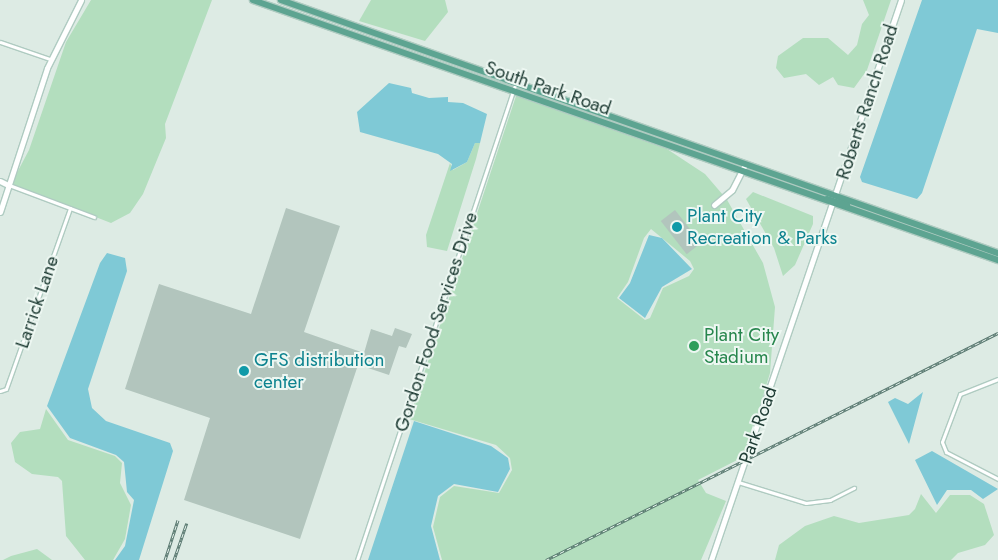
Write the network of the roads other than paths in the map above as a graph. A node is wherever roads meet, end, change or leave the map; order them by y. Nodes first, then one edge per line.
1 (80, 0) edge
2 (253, 0) edge
3 (281, 0) edge
4 (901, 0) edge
5 (0, 42) edge
6 (50, 59) junction
7 (483, 82) junction
8 (515, 85) junction
9 (512, 92) junction
10 (584, 109) junction
11 (579, 115) junction
12 (675, 140) junction
13 (743, 168) junction
14 (0, 181) edge
15 (8, 185) junction
16 (834, 200) junction
17 (714, 205) dead end
18 (70, 208) junction
19 (0, 212) edge
20 (94, 217) dead end
21 (894, 225) junction
22 (959, 240) junction
23 (998, 253) edge
24 (998, 260) edge
25 (998, 379) edge
26 (0, 391) edge
27 (998, 479) edge
28 (738, 482) junction
29 (854, 488) dead end
30 (357, 560) edge
31 (711, 560) edge

1 - 6 street
2 - 7 main road, South Park Road
3 - 8 main road, South Park Road
4 - 16 street, Roberts Ranch Road
5 - 6 street
6 - 15 street
7 - 8 main road
7 - 9 main road, South Park Road
8 - 9 street, Gordon Food Services Drive
8 - 10 main road, South Park Road
9 - 10 main road
9 - 11 main road, South Park Road
9 - 30 street, Gordon Food Services Drive
10 - 12 main road, South Park Road
11 - 12 main road
11 - 13 main road, South Park Road
12 - 13 main road, South Park Road
13 - 16 main road, South Park Road
13 - 16 main road, South Park Road
13 - 17 street
14 - 15 street
15 - 18 street
15 - 19 street
16 - 21 main road
16 - 22 main road
16 - 28 street, Park Road
18 - 20 street
18 - 26 street, Larrick Lane
21 - 22 main road
21 - 24 main road
22 - 23 main road
25 - 27 street
28 - 29 street
28 - 31 street, Park Road

